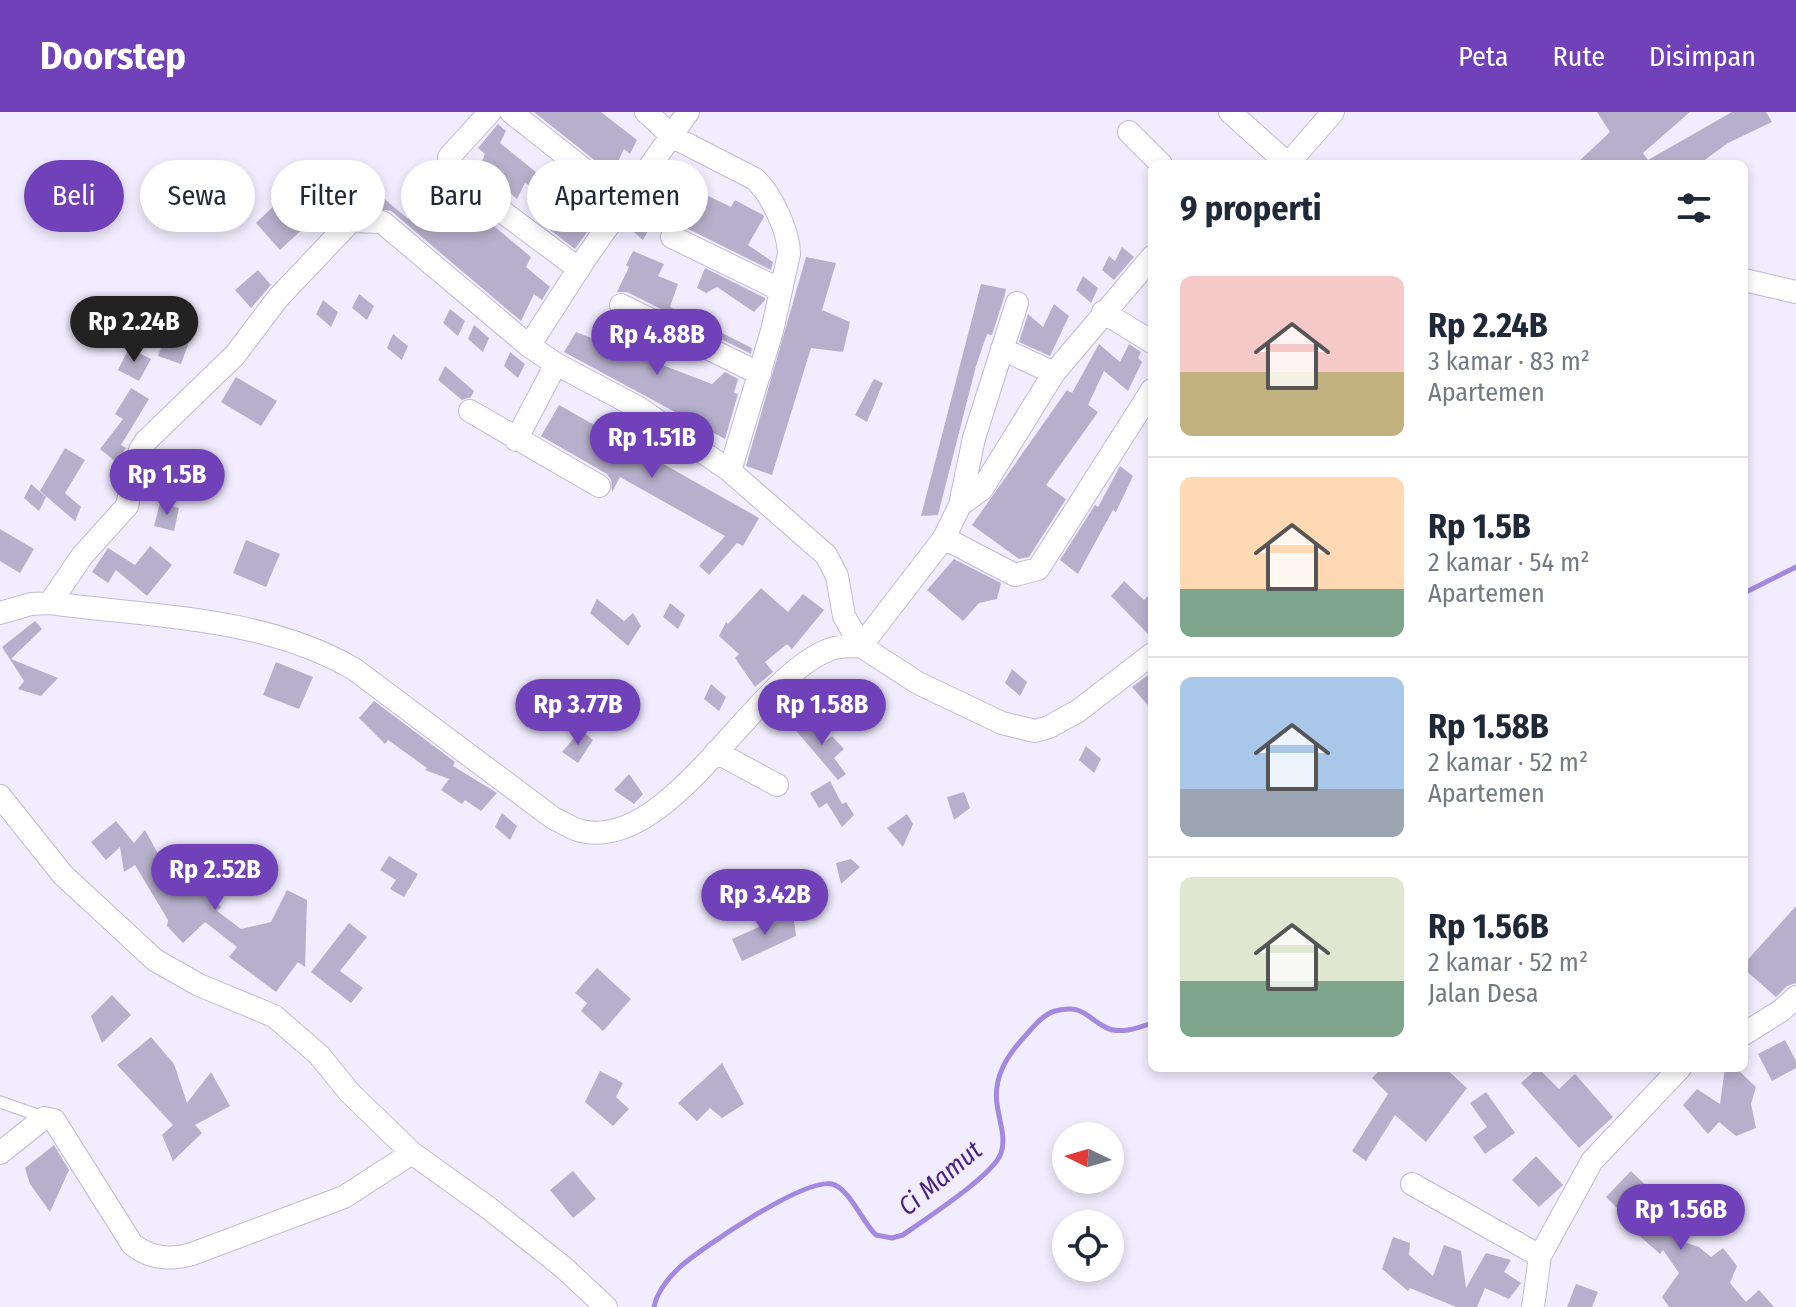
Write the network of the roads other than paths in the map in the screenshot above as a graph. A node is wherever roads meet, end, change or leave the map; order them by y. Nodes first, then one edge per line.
1 (490, 112) edge
2 (511, 112) edge
3 (646, 112) edge
4 (688, 112) edge
5 (1230, 112) edge
6 (1333, 112) edge
7 (1129, 132) dead end
8 (673, 137) junction
9 (572, 160) edge
10 (656, 160) edge
11 (1157, 160) edge
12 (1284, 160) edge
13 (1291, 160) edge
14 (604, 232) edge
15 (672, 237) dead end
16 (1148, 261) edge
17 (579, 269) junction
18 (1748, 281) edge
19 (781, 290) junction
20 (1796, 292) edge
21 (1017, 303) dead end
22 (621, 305) dead end
23 (1103, 312) junction
24 (1148, 340) edge
25 (529, 346) junction
26 (1002, 349) junction
27 (556, 364) junction
28 (1054, 373) junction
29 (760, 374) junction
30 (1148, 396) edge
31 (470, 411) dead end
32 (516, 440) junction
33 (730, 471) junction
34 (599, 486) dead end
35 (960, 505) junction
36 (944, 538) junction
37 (50, 603) junction
38 (3, 609) edge
39 (861, 646) junction
40 (1148, 657) edge
41 (716, 752) junction
42 (777, 785) dead end
43 (0, 796) edge
44 (1796, 997) edge
45 (1748, 1031) edge
46 (1676, 1072) edge
47 (0, 1102) edge
48 (44, 1118) junction
49 (0, 1153) edge
50 (412, 1153) junction
51 (1412, 1184) dead end
52 (1540, 1256) junction
53 (606, 1307) edge
54 (1533, 1307) edge

1 - 17 street
2 - 9 street
3 - 8 street
4 - 8 street
5 - 12 street
6 - 13 street
7 - 11 street
8 - 10 street
8 - 19 street
14 - 17 street
15 - 19 street
16 - 23 street
17 - 25 street
18 - 20 street
19 - 29 street
21 - 26 street
22 - 29 street
23 - 24 street
23 - 28 street
25 - 27 street
25 - 37 street
26 - 28 street
26 - 35 street
27 - 32 street
27 - 33 street
28 - 35 street
29 - 33 street
30 - 36 street
31 - 32 street
32 - 34 street
33 - 39 street
35 - 36 street
36 - 39 street
37 - 38 street
37 - 41 street
39 - 40 street
39 - 41 street
41 - 42 street
43 - 50 street
44 - 45 street
46 - 52 street
47 - 48 lane
48 - 49 street
48 - 50 street
50 - 53 street
51 - 52 street
52 - 54 street

